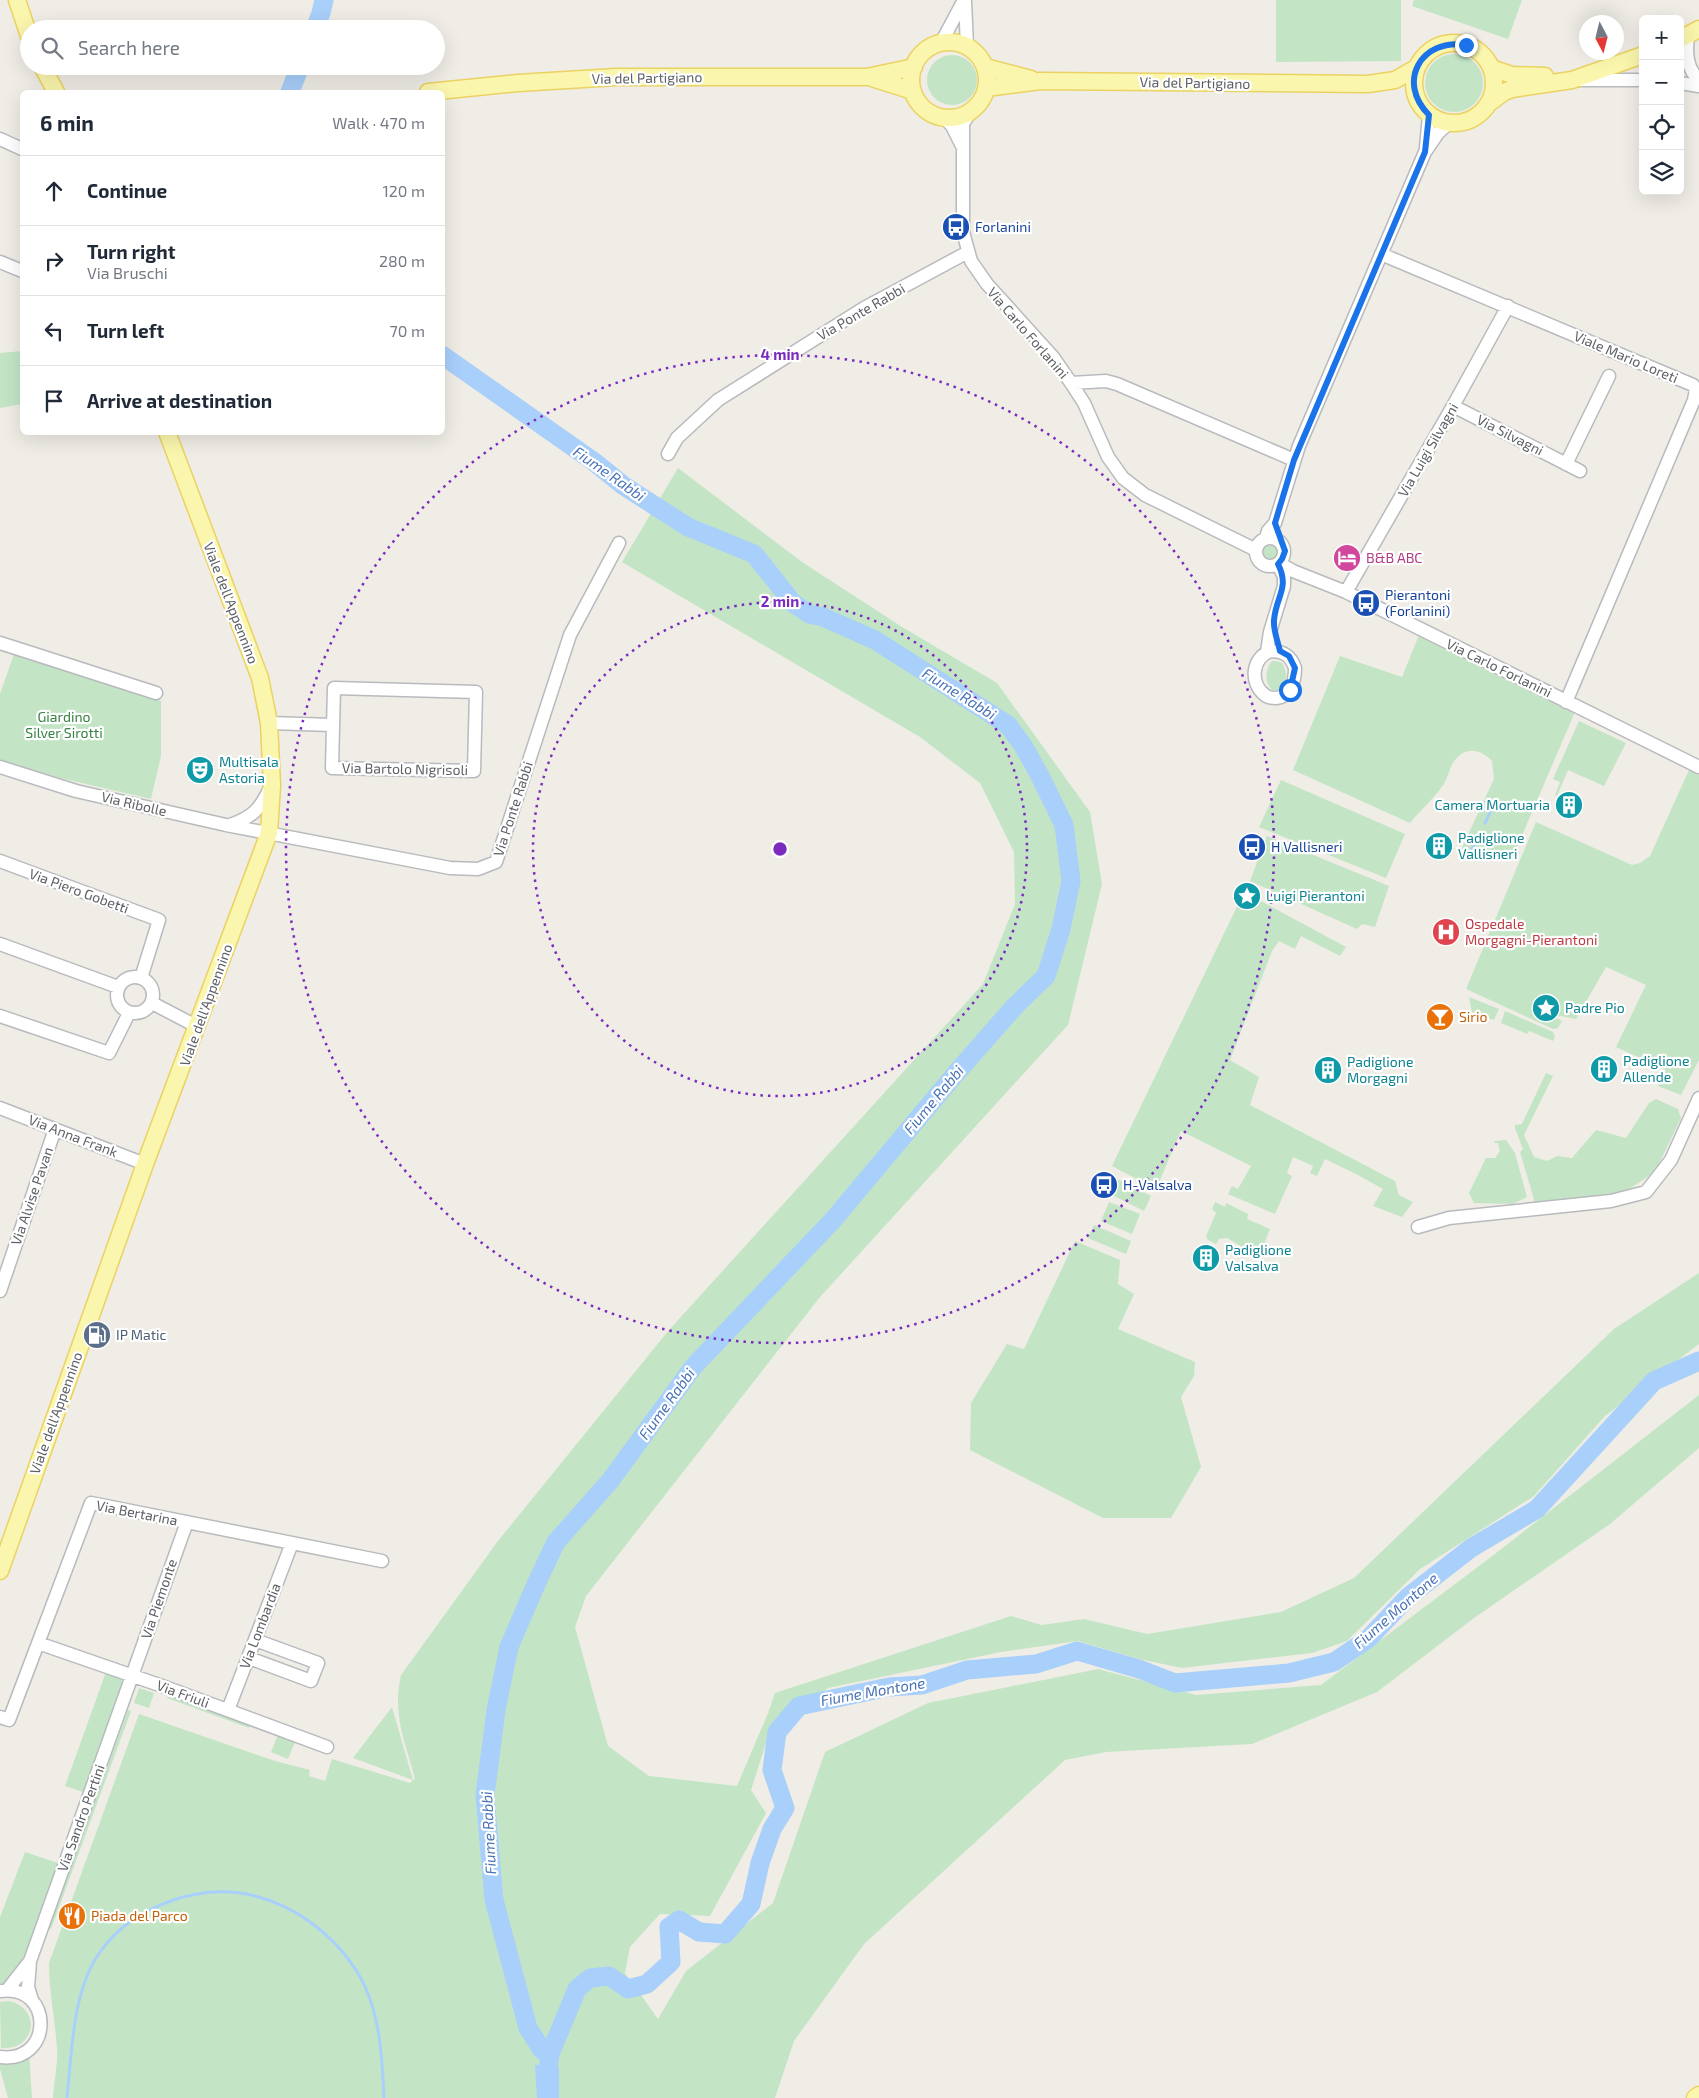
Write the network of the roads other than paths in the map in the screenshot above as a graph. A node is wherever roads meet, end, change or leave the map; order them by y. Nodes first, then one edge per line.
1 (17, 0) edge
2 (965, 0) edge
3 (24, 20) edge
4 (1692, 37) edge
5 (941, 43) junction
6 (966, 46) junction
7 (1639, 56) edge
8 (1616, 65) junction
9 (985, 66) junction
10 (914, 67) junction
11 (1416, 68) junction
12 (1491, 68) junction
13 (47, 75) edge
14 (867, 76) junction
15 (1572, 80) junction
16 (1639, 80) edge
17 (1699, 80) edge
18 (1040, 81) junction
19 (1684, 84) edge
20 (1350, 85) junction
21 (1699, 86) edge
22 (986, 88) junction
23 (55, 90) edge
24 (445, 90) edge
25 (913, 91) junction
26 (1416, 97) junction
27 (1488, 104) junction
28 (970, 112) junction
29 (1429, 115) junction
30 (944, 117) junction
31 (1449, 123) junction
32 (0, 139) edge
33 (20, 148) edge
34 (963, 148) junction
35 (1425, 152) junction
36 (968, 252) junction
37 (1381, 254) junction
38 (0, 262) edge
39 (20, 270) edge
40 (1508, 306) junction
41 (1609, 376) dead end
42 (1098, 382) junction
43 (1071, 383) junction
44 (1084, 403) junction
45 (1454, 406) junction
46 (167, 435) edge
47 (668, 454) dead end
48 (1294, 460) junction
49 (1566, 464) junction
50 (1580, 471) dead end
51 (1275, 523) junction
52 (1266, 538) junction
53 (619, 543) dead end
54 (1256, 550) junction
55 (1278, 557) junction
56 (1346, 592) junction
57 (1274, 622) junction
58 (0, 643) edge
59 (1280, 651) junction
60 (1267, 652) junction
61 (156, 693) dead end
62 (1566, 702) junction
63 (269, 723) junction
64 (333, 725) junction
65 (0, 767) edge
66 (1699, 767) edge
67 (272, 785) junction
68 (230, 825) junction
69 (269, 834) junction
70 (0, 862) edge
71 (0, 944) edge
72 (141, 978) junction
73 (118, 988) junction
74 (152, 1003) junction
75 (129, 1013) junction
76 (0, 1016) edge
77 (198, 1027) junction
78 (1699, 1098) edge
79 (0, 1108) edge
80 (55, 1129) junction
81 (146, 1164) junction
82 (1418, 1227) dead end
83 (0, 1292) edge
84 (186, 1522) junction
85 (292, 1542) junction
86 (382, 1561) dead end
87 (0, 1571) edge
88 (255, 1640) junction
89 (38, 1643) junction
90 (248, 1658) junction
91 (132, 1676) junction
92 (228, 1710) junction
93 (4, 1719) edge
94 (327, 1747) dead end
95 (30, 1961) junction
96 (4, 1990) edge
97 (32, 2000) junction
98 (0, 2057) edge
99 (1699, 2095) edge
100 (1695, 2098) edge

1 - 3 main road
2 - 5 street
2 - 6 street
4 - 17 street
5 - 6 main road
5 - 10 main road
6 - 9 main road
7 - 8 main road
8 - 12 main road
8 - 15 main road
9 - 18 main road, Via del Partigiano
9 - 22 main road
10 - 14 main road, Via del Partigiano
10 - 25 main road
11 - 12 main road
11 - 20 main road, Via del Partigiano
11 - 26 main road
12 - 27 main road
13 - 23 main road
14 - 24 main road, Via del Partigiano
14 - 25 main road, Via del Partigiano
15 - 16 street
15 - 27 main road
18 - 20 main road, Via del Partigiano
18 - 22 main road, Via del Partigiano
19 - 21 street
20 - 26 main road, Via del Partigiano
22 - 28 main road
25 - 30 main road
26 - 29 main road
27 - 31 main road
28 - 30 main road
28 - 34 street, Via Carlo Forlanini
29 - 31 main road
29 - 35 street
30 - 34 street
31 - 35 street
32 - 33 street
34 - 36 street, Via Carlo Forlanini
35 - 37 street
36 - 43 street, Via Carlo Forlanini
36 - 47 street, Via Ponte Rabbi
37 - 40 street, Viale Mario Loreti
37 - 48 street
38 - 39 street
40 - 45 street, Via Luigi Silvagni
40 - 62 street, Viale Mario Loreti
41 - 49 street
42 - 43 street
42 - 44 street
42 - 48 street
43 - 44 street, Via Carlo Forlanini
44 - 54 street, Via Carlo Forlanini
45 - 49 street, Via Silvagni
45 - 56 street, Via Luigi Silvagni
46 - 63 main road, Viale dell'Appennino
48 - 51 street
49 - 50 street, Via Silvagni
51 - 52 street
51 - 55 street
52 - 54 street
52 - 55 street
53 - 69 street, Via Ponte Rabbi
54 - 55 street
55 - 56 street, Via Carlo Forlanini
55 - 57 street
56 - 62 street, Via Carlo Forlanini
57 - 59 street
57 - 60 street
58 - 61 street
59 - 60 street
59 - 60 street
62 - 66 street, Via Carlo Forlanini
63 - 64 street
63 - 67 main road, Viale dell'Appennino
64 - 64 street, Via Bartolo Nigrisoli
65 - 68 street, Via Ribolle
67 - 68 street
67 - 69 main road, Viale dell'Appennino
68 - 69 street, Via Ribolle
69 - 77 main road, Viale dell'Appennino
70 - 72 street, Via Piero Gobetti
71 - 73 street
72 - 73 street
72 - 74 street
73 - 75 street
74 - 75 street
74 - 77 street
75 - 76 street
77 - 81 main road, Viale dell'Appennino
78 - 82 street
79 - 80 street, Via Anna Frank
80 - 81 street, Via Anna Frank
80 - 83 street, Via Alvise Pavan
81 - 87 main road, Viale dell'Appennino
84 - 85 street, Via Bertarina
84 - 89 street, Via Bertarina
84 - 91 street, Via Piemonte
85 - 86 street, Via Bertarina
85 - 88 street, Via Lombardia
88 - 90 street, Via Lombardia
88 - 90 street
89 - 91 street, Via Friuli
89 - 93 street, Via Bertarina
90 - 92 street, Via Lombardia
91 - 92 street, Via Friuli
91 - 95 street, Via Sandro Pertini
92 - 94 street, Via Friuli
95 - 96 street, Via Sandro Pertini
95 - 97 street, Via Sandro Pertini
96 - 97 street
97 - 98 street, Via Sandro Pertini
99 - 100 main road

